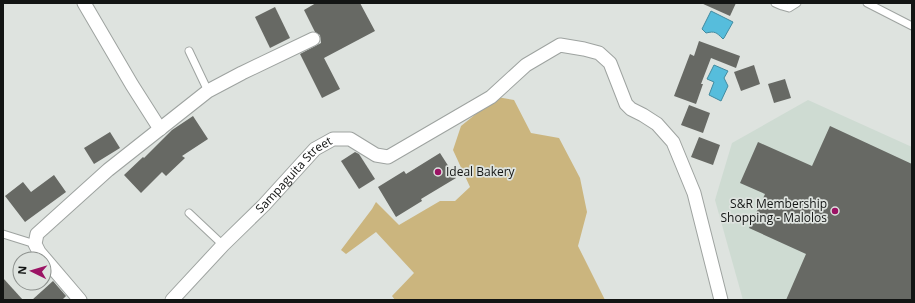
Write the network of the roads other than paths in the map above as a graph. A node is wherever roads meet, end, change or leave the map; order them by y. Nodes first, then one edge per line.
1 (84, 3) edge
2 (775, 3) edge
3 (797, 3) edge
4 (867, 3) edge
5 (912, 26) edge
6 (313, 39) dead end
7 (188, 51) dead end
8 (208, 91) junction
9 (160, 129) junction
10 (189, 213) dead end
11 (3, 234) edge
12 (35, 244) junction
13 (223, 245) junction
14 (80, 300) edge
15 (172, 300) edge
16 (721, 300) edge

1 - 9 street
2 - 3 lane
4 - 5 lane
6 - 8 street
7 - 8 lane
8 - 9 street
9 - 12 street
10 - 13 lane
11 - 12 lane
12 - 14 street
13 - 15 street, Sampaguita Street
13 - 16 street, Sampaguita Street

